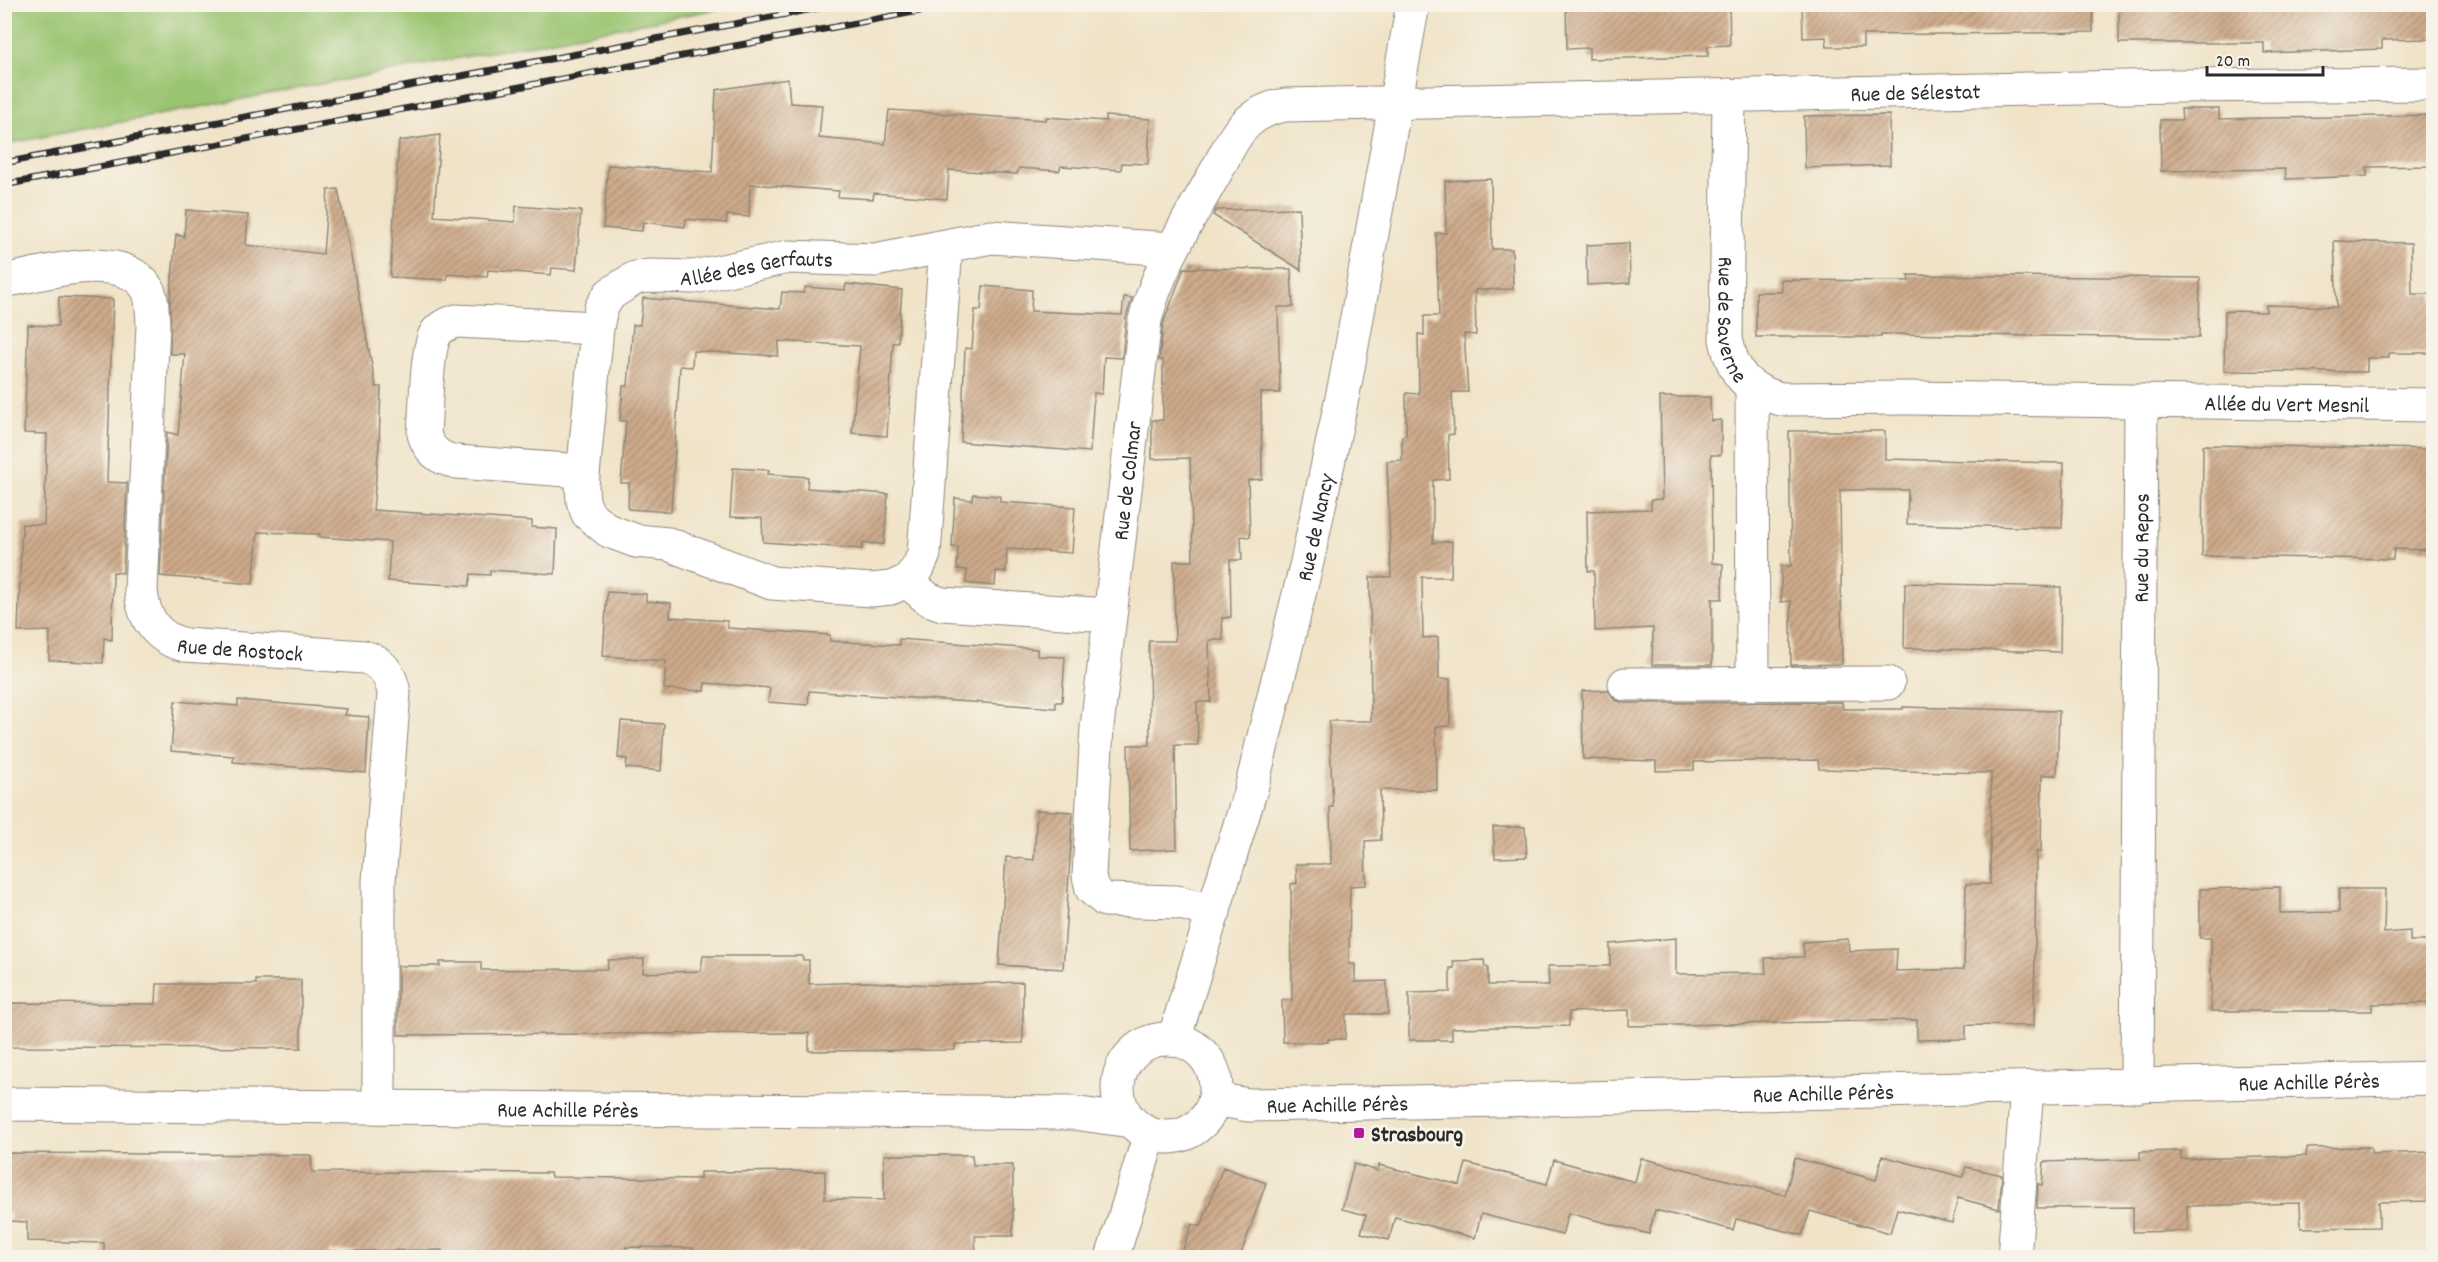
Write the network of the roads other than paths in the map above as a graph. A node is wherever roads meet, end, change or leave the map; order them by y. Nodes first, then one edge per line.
1 (1413, 4) edge
2 (2433, 84) edge
3 (1729, 95) junction
4 (1396, 104) junction
5 (946, 246) junction
6 (1173, 249) junction
7 (4, 281) edge
8 (597, 328) junction
9 (1752, 388) junction
10 (2141, 401) junction
11 (2433, 405) edge
12 (582, 471) junction
13 (907, 581) junction
14 (1109, 615) junction
15 (1754, 683) junction
16 (1888, 683) dead end
17 (1625, 684) dead end
18 (1214, 912) junction
19 (1174, 1039) junction
20 (2433, 1078) edge
21 (2137, 1086) junction
22 (2027, 1088) junction
23 (1215, 1099) junction
24 (4, 1104) edge
25 (379, 1107) junction
26 (1140, 1127) junction
27 (1112, 1257) edge
28 (2014, 1257) edge

1 - 4 street, Rue de Nancy
2 - 3 street, Rue de Sélestat
3 - 4 street, Rue de Sélestat
3 - 9 street, Rue de Saverne
4 - 6 street, Rue de Colmar
4 - 18 street, Rue de Nancy
5 - 6 street, Allée des Gerfauts
5 - 8 street, Allée des Gerfauts
5 - 13 street
6 - 14 street, Rue de Colmar
7 - 25 street, Rue de Rostock
8 - 12 street, Allée des Gerfauts
8 - 12 street
9 - 10 street
9 - 15 street, Rue de Saverne
10 - 11 street, Allée du Vert Mesnil
10 - 21 street, Rue du Repos
12 - 13 street, Allée des Gerfauts
13 - 14 street
14 - 18 street, Rue de Colmar
15 - 16 street
15 - 17 street
18 - 19 street, Rue de Nancy
19 - 23 street
19 - 26 street
20 - 21 street, Rue Achille Pérès
21 - 22 street, Rue Achille Pérès
22 - 23 street, Rue Achille Pérès
22 - 28 street
23 - 26 street
24 - 25 street, Rue Achille Pérès
25 - 26 street, Rue Achille Pérès
26 - 27 street

